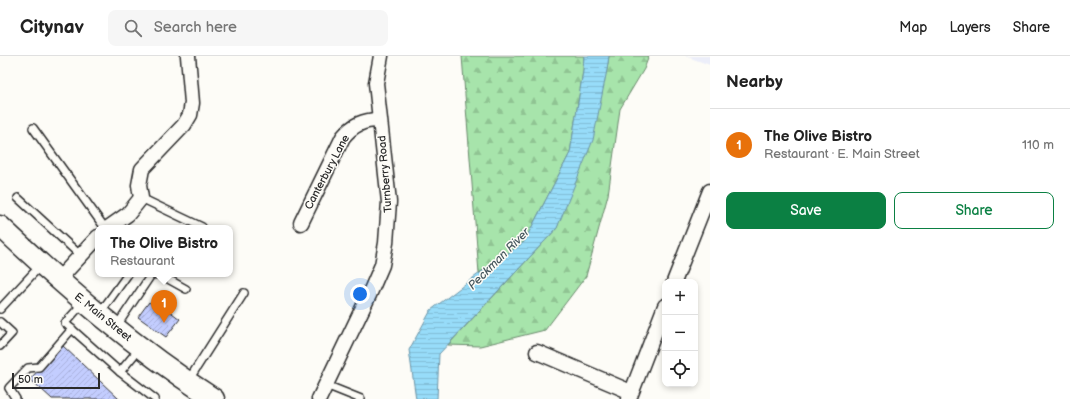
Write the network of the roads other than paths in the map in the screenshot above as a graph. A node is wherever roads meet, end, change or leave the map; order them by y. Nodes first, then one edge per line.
1 (188, 56) edge
2 (381, 56) edge
3 (379, 120) junction
4 (33, 128) dead end
5 (710, 191) edge
6 (18, 198) dead end
7 (141, 198) junction
8 (301, 223) dead end
9 (103, 225) edge
10 (112, 225) edge
11 (198, 225) edge
12 (0, 226) edge
13 (95, 241) edge
14 (81, 256) junction
15 (41, 265) junction
16 (125, 277) edge
17 (150, 277) edge
18 (163, 277) edge
19 (675, 279) edge
20 (58, 280) junction
21 (186, 290) dead end
22 (244, 293) dead end
23 (0, 309) edge
24 (91, 309) junction
25 (662, 314) edge
26 (0, 322) edge
27 (115, 328) junction
28 (72, 329) junction
29 (0, 346) edge
30 (141, 347) junction
31 (537, 352) dead end
32 (120, 372) junction
33 (188, 382) junction
34 (326, 385) junction
35 (630, 396) edge
36 (211, 398) edge
37 (16, 399) edge
38 (155, 399) edge
39 (319, 399) edge
40 (361, 399) edge

1 - 7 street
2 - 3 street, Turnberry Road
3 - 8 street, Canterbury Lane
3 - 34 street, Turnberry Road
4 - 9 lane
5 - 19 street
6 - 14 lane
7 - 10 street
7 - 11 lane
12 - 15 main road, E. Main Street
13 - 14 street
14 - 20 street
15 - 20 main road, E. Main Street
15 - 23 lane
16 - 24 lane
17 - 27 lane
18 - 21 lane
20 - 24 main road, E. Main Street
22 - 33 lane
24 - 27 main road, E. Main Street
24 - 28 lane
25 - 35 street
26 - 29 lane
27 - 30 main road, E. Main Street
28 - 32 lane
28 - 37 lane
30 - 32 lane
30 - 33 main road, E. Main Street
31 - 35 street
32 - 38 lane
33 - 36 main road, E. Main Street
34 - 39 street, Turnberry Road
34 - 40 lane

